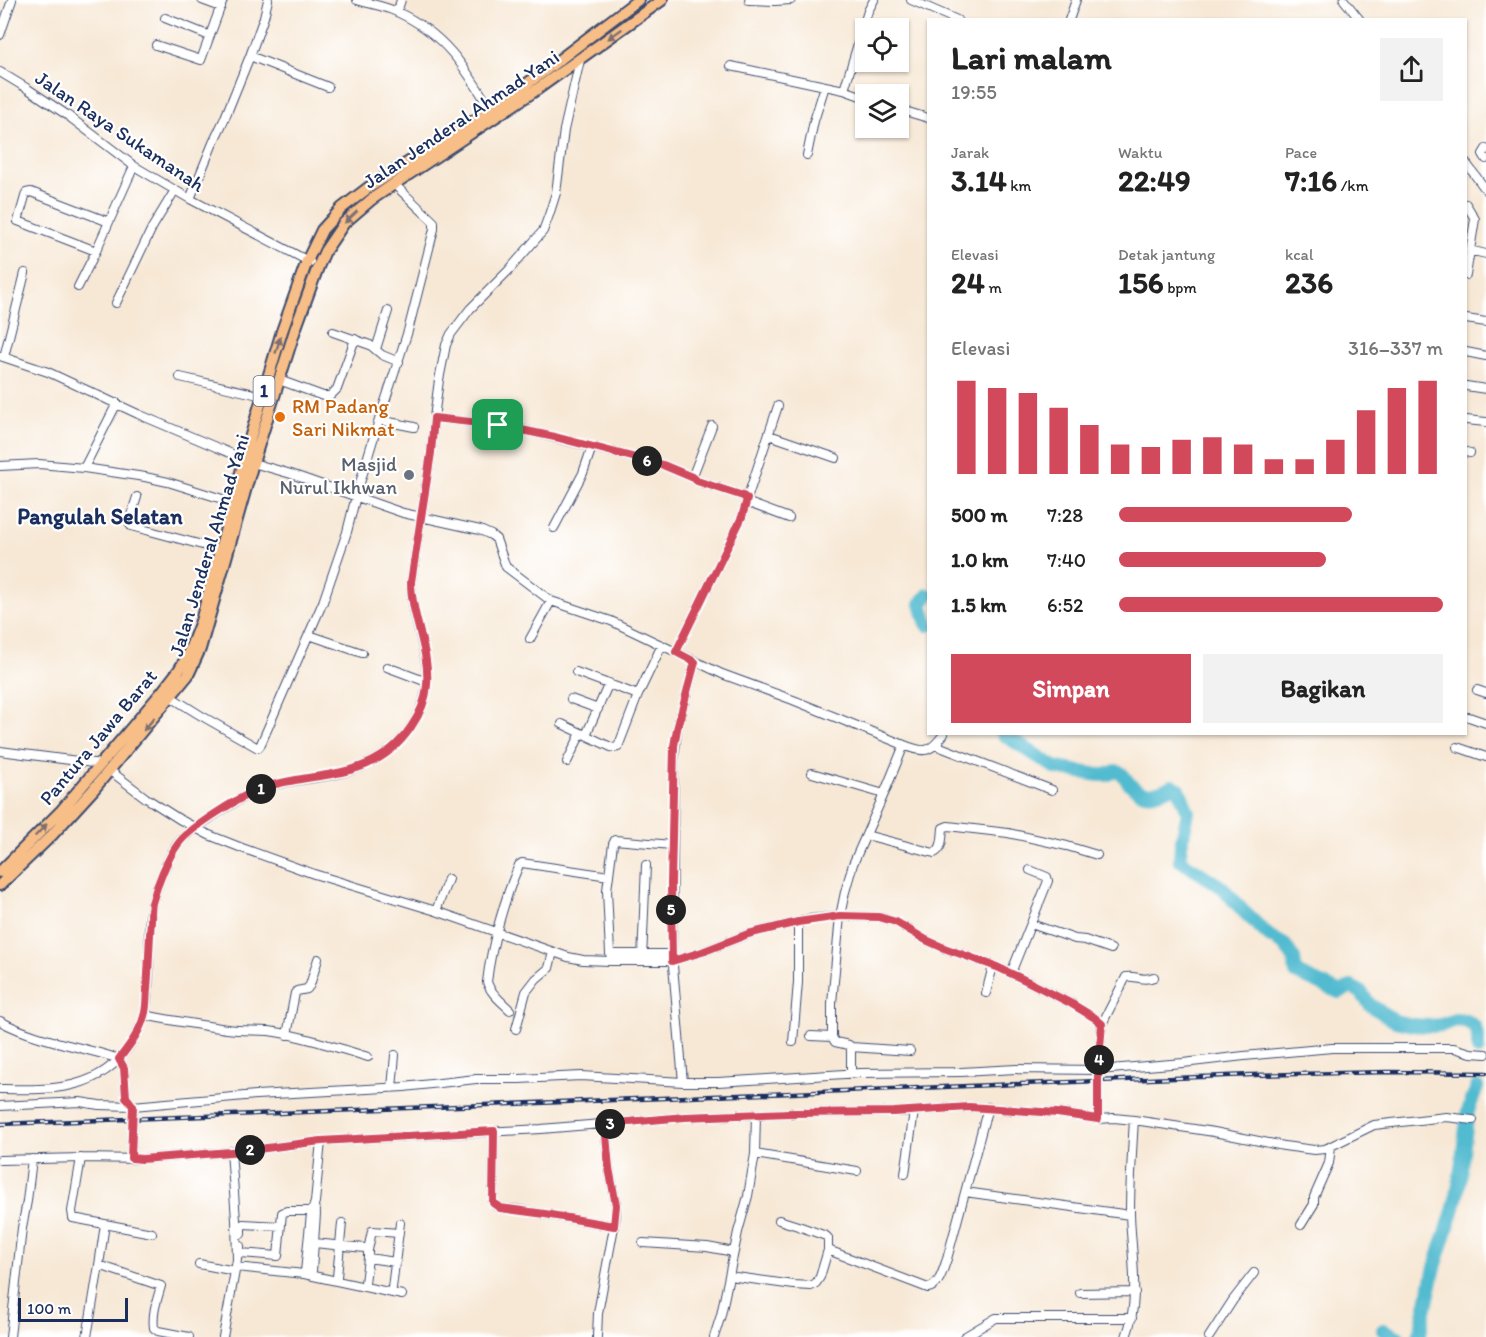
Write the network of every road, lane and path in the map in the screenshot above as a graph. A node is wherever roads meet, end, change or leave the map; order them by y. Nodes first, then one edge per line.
1 (12, 0) edge
2 (202, 0) edge
3 (268, 0) edge
4 (357, 0) edge
5 (401, 0) edge
6 (638, 0) edge
7 (662, 0) edge
8 (749, 0) edge
9 (759, 0) edge
10 (791, 0) edge
11 (874, 0) edge
12 (911, 0) edge
13 (1076, 0) edge
14 (1344, 0) edge
15 (222, 4) edge
16 (397, 12) junction
17 (165, 18) dead end
18 (952, 18) edge
19 (1070, 18) edge
20 (1358, 18) edge
21 (0, 35) edge
22 (210, 36) junction
23 (156, 45) dead end
24 (250, 56) junction
25 (580, 60) junction
26 (731, 66) dead end
27 (0, 72) edge
28 (825, 86) junction
29 (328, 87) dead end
30 (844, 90) junction
31 (855, 94) edge
32 (491, 110) junction
33 (909, 112) edge
34 (927, 118) edge
35 (1486, 149) edge
36 (807, 155) dead end
37 (1486, 159) edge
38 (1467, 164) edge
39 (134, 165) junction
40 (394, 184) junction
41 (175, 190) junction
42 (1486, 190) edge
43 (190, 199) junction
44 (1467, 206) edge
45 (1467, 217) edge
46 (1475, 219) junction
47 (109, 222) junction
48 (1469, 250) junction
49 (96, 251) junction
50 (1486, 254) edge
51 (307, 261) junction
52 (318, 267) junction
53 (1467, 267) edge
54 (25, 273) dead end
55 (78, 287) dead end
56 (116, 303) dead end
57 (388, 311) dead end
58 (1467, 319) edge
59 (1486, 322) edge
60 (333, 332) dead end
61 (356, 339) junction
62 (376, 349) junction
63 (1467, 352) edge
64 (2, 356) edge
65 (1486, 356) edge
66 (399, 362) junction
67 (180, 377) dead end
68 (279, 380) junction
69 (1467, 386) edge
70 (1486, 389) edge
71 (263, 396) junction
72 (117, 403) junction
73 (778, 406) dead end
74 (434, 418) junction
75 (379, 420) junction
76 (1467, 420) edge
77 (1486, 422) edge
78 (712, 426) dead end
79 (414, 427) dead end
80 (769, 435) junction
81 (592, 447) junction
82 (836, 458) dead end
83 (248, 461) junction
84 (0, 466) edge
85 (84, 468) junction
86 (694, 478) junction
87 (356, 496) junction
88 (136, 497) dead end
89 (746, 501) junction
90 (232, 502) junction
91 (420, 517) junction
92 (789, 518) dead end
93 (554, 528) dead end
94 (220, 550) junction
95 (551, 601) junction
96 (309, 635) junction
97 (530, 639) dead end
98 (662, 645) junction
99 (676, 652) junction
100 (362, 653) dead end
101 (695, 662) junction
102 (387, 667) dead end
103 (576, 672) dead end
104 (427, 682) junction
105 (609, 683) junction
106 (1477, 690) dead end
107 (1486, 693) edge
108 (639, 695) junction
109 (171, 697) junction
110 (571, 699) dead end
111 (598, 709) junction
112 (1469, 717) dead end
113 (1486, 723) edge
114 (562, 724) dead end
115 (584, 734) junction
116 (943, 735) edge
117 (904, 745) junction
118 (935, 745) junction
119 (1457, 747) dead end
120 (0, 751) edge
121 (1486, 758) edge
122 (567, 762) dead end
123 (105, 767) junction
124 (812, 774) dead end
125 (1052, 790) dead end
126 (884, 794) junction
127 (195, 828) junction
128 (866, 836) junction
129 (672, 845) junction
130 (1097, 855) dead end
131 (646, 865) dead end
132 (1030, 870) dead end
133 (0, 872) edge
134 (609, 876) junction
135 (448, 879) dead end
136 (0, 885) edge
137 (436, 911) junction
138 (840, 916) junction
139 (798, 922) junction
140 (1031, 924) junction
141 (497, 931) junction
142 (1111, 949) dead end
143 (553, 952) junction
144 (610, 958) junction
145 (642, 958) junction
146 (672, 958) junction
147 (318, 959) dead end
148 (993, 966) junction
149 (1011, 973) junction
150 (1154, 977) dead end
151 (986, 993) dead end
152 (510, 1010) dead end
153 (145, 1015) junction
154 (0, 1021) edge
155 (1102, 1024) junction
156 (516, 1029) dead end
157 (287, 1035) junction
158 (811, 1036) dead end
159 (832, 1037) junction
160 (793, 1042) dead end
161 (851, 1047) junction
162 (910, 1051) dead end
163 (1486, 1053) edge
164 (395, 1055) dead end
165 (368, 1057) dead end
166 (119, 1059) junction
167 (1098, 1070) junction
168 (851, 1074) junction
169 (683, 1082) junction
170 (392, 1088) junction
171 (0, 1089) edge
172 (0, 1106) edge
173 (133, 1106) junction
174 (988, 1107) junction
175 (914, 1111) junction
176 (756, 1115) junction
177 (1098, 1119) junction
178 (1469, 1119) dead end
179 (1134, 1120) junction
180 (605, 1124) junction
181 (494, 1131) junction
182 (321, 1141) junction
183 (1331, 1146) junction
184 (231, 1151) junction
185 (755, 1154) junction
186 (81, 1158) junction
187 (131, 1158) junction
188 (32, 1159) junction
189 (0, 1160) edge
190 (857, 1172) dead end
191 (905, 1174) dead end
192 (966, 1192) junction
193 (314, 1209) junction
194 (1130, 1215) junction
195 (779, 1220) dead end
196 (400, 1222) dead end
197 (342, 1223) dead end
198 (105, 1224) junction
199 (1301, 1225) dead end
200 (281, 1226) junction
201 (614, 1226) junction
202 (152, 1233) dead end
203 (399, 1233) junction
204 (643, 1243) dead end
205 (340, 1245) junction
206 (828, 1250) junction
207 (734, 1252) junction
208 (368, 1254) junction
209 (278, 1256) junction
210 (396, 1262) junction
211 (199, 1264) dead end
212 (99, 1265) junction
213 (277, 1267) dead end
214 (236, 1269) junction
215 (1254, 1273) dead end
216 (729, 1275) junction
217 (337, 1277) dead end
218 (365, 1283) dead end
219 (392, 1288) dead end
220 (1135, 1292) junction
221 (1080, 1293) dead end
222 (402, 1295) dead end
223 (1132, 1318) junction
224 (154, 1333) edge
225 (10, 1337) edge
226 (87, 1337) edge
227 (189, 1337) edge
228 (223, 1337) edge
229 (597, 1337) edge
230 (714, 1337) edge
231 (964, 1337) edge
232 (1127, 1337) edge
233 (1209, 1337) edge

1 - 21 street
2 - 15 street
3 - 24 street
4 - 16 street
5 - 16 street
6 - 32 highway, Pantura Jawa Barat / 1
7 -> 25 highway, Jalan Jenderal Ahmad Yani / 1
8 - 9 street
9 - 10 street
11 - 30 street
12 - 18 street
13 - 19 street
14 - 20 street
15 - 22 street
16 - 32 street
17 - 22 street
22 - 23 street
24 - 29 street
24 - 43 street
25 - 40 highway, Jalan Jenderal Ahmad Yani / 1
25 - 74 street
26 - 28 street
27 - 39 street, Jalan Raya Sukamanah
28 - 30 street
28 - 36 street
30 - 31 street
32 - 51 highway, Pantura Jawa Barat / 1
33 - 34 street
35 - 37 street
38 - 42 street
39 - 41 street, Jalan Raya Sukamanah
39 - 47 street
40 -> 52 highway, Jalan Jenderal Ahmad Yani / 1
40 - 66 street
41 - 43 street, Jalan Raya Sukamanah
41 - 56 street
43 - 51 street, Jalan Raya Sukamanah
44 - 46 street
45 - 46 street
46 - 48 street
47 - 49 street
47 - 49 street
48 - 50 street
48 - 53 street
49 - 55 street
51 - 52 street, Jalan Raya Sukamanah
71 -> 51 highway, Pantura Jawa Barat / 1
52 - 68 highway, Jalan Jenderal Ahmad Yani / 1
54 - 64 street
57 - 62 street
58 - 59 street
60 - 61 street
61 - 62 street
61 - 68 street
62 - 66 street
63 - 65 street
64 - 72 street
66 - 75 street
67 - 71 street
68 - 83 highway, Jalan Jenderal Ahmad Yani / 1
69 - 70 street
71 - 83 highway, Pantura Jawa Barat / 1
72 - 83 street
72 - 85 street
73 - 80 street
74 - 81 street
74 - 91 street
75 - 79 street
75 - 87 street
76 - 77 street
78 - 86 street
80 - 82 street
80 - 89 street
81 - 86 street
81 - 93 street
83 - 87 street
83 - 90 highway, Pantura Jawa Barat / 1
83 - 109 highway, Jalan Jenderal Ahmad Yani / 1
84 - 85 street
85 - 90 street
86 - 89 street
87 - 91 street
87 - 96 street
88 - 94 street
89 - 92 street
89 - 99 street
90 - 94 highway, Pantura Jawa Barat / 1
91 - 95 street
91 - 104 street
94 - 123 highway, Pantura Jawa Barat / 1
95 - 97 street
95 - 98 street
96 - 100 street
96 - 109 street
98 - 99 street
98 - 108 street
99 - 101 street
101 - 117 street
101 - 129 street
102 - 104 street
103 - 105 street
104 - 127 street
105 - 108 street
105 - 111 street
106 - 107 street
108 - 115 street
109 -> 123 highway, Jalan Jenderal Ahmad Yani / 1
110 - 111 street
111 - 115 street
112 - 113 street
114 - 115 street
115 - 122 street
116 - 118 street
117 - 118 street
117 - 126 street
118 - 125 street
119 - 121 street
120 - 123 street
123 - 127 street
133 -> 123 highway, Pantura Jawa Barat / 1
123 - 136 highway, Jalan Jenderal Ahmad Yani / 1
124 - 126 street
126 - 128 street
127 - 137 street
127 - 153 street
128 - 130 street
128 - 138 street
129 - 134 street
129 - 146 street
131 - 145 street
132 - 140 street
134 - 141 street
134 - 144 street
135 - 137 street
137 - 141 street
138 - 139 street
138 - 148 street
138 - 159 street
139 - 146 street
139 - 160 street
140 - 142 street
140 - 149 street
141 - 143 street
141 - 152 street
143 - 144 street
143 - 156 street
144 - 145 street
145 - 146 street
146 - 169 street
147 - 157 street
148 - 149 street
148 - 151 street
149 - 155 street
150 - 155 street
153 - 157 street
153 - 166 street
154 - 166 street
155 - 167 street
157 - 165 street
158 - 159 street
159 - 161 street
161 - 162 street
161 - 168 street
163 - 167 street
164 - 170 street
166 - 171 street
166 - 173 street
167 - 168 street
167 - 177 street
168 - 169 street
169 - 170 street
170 - 173 street
172 - 173 street
173 - 187 street
174 - 175 street
174 - 177 street
174 - 192 street
175 - 176 street
175 - 191 street
176 - 180 street
176 - 185 street
177 - 179 street
178 - 183 street
179 - 183 street
179 - 194 street
180 - 181 street
180 - 201 street
181 - 182 street
181 - 201 street
182 - 184 street
182 - 193 street
183 - 199 street
184 - 187 street
184 - 214 street
185 - 190 street
185 - 207 street
186 - 187 street
186 - 188 street
186 - 198 street
188 - 189 street
188 - 225 street
192 - 194 street
192 - 206 street
193 - 200 street
193 - 205 street
194 - 220 street
195 - 206 street
196 - 203 street
197 - 205 street
198 - 202 street
198 - 212 street
200 - 209 street
200 - 209 street
201 - 229 street
203 - 208 street
203 - 210 street
204 - 207 street
205 - 208 street
205 - 217 street
206 - 216 street
207 - 216 street
208 - 210 street
208 - 218 street
209 - 213 street
210 - 219 street
211 - 214 street
212 - 224 street
212 - 226 street
214 - 222 street
214 - 228 street
215 - 233 street
216 - 230 street
220 - 221 street
220 - 223 street
223 - 231 street
223 - 232 street
224 - 227 street

